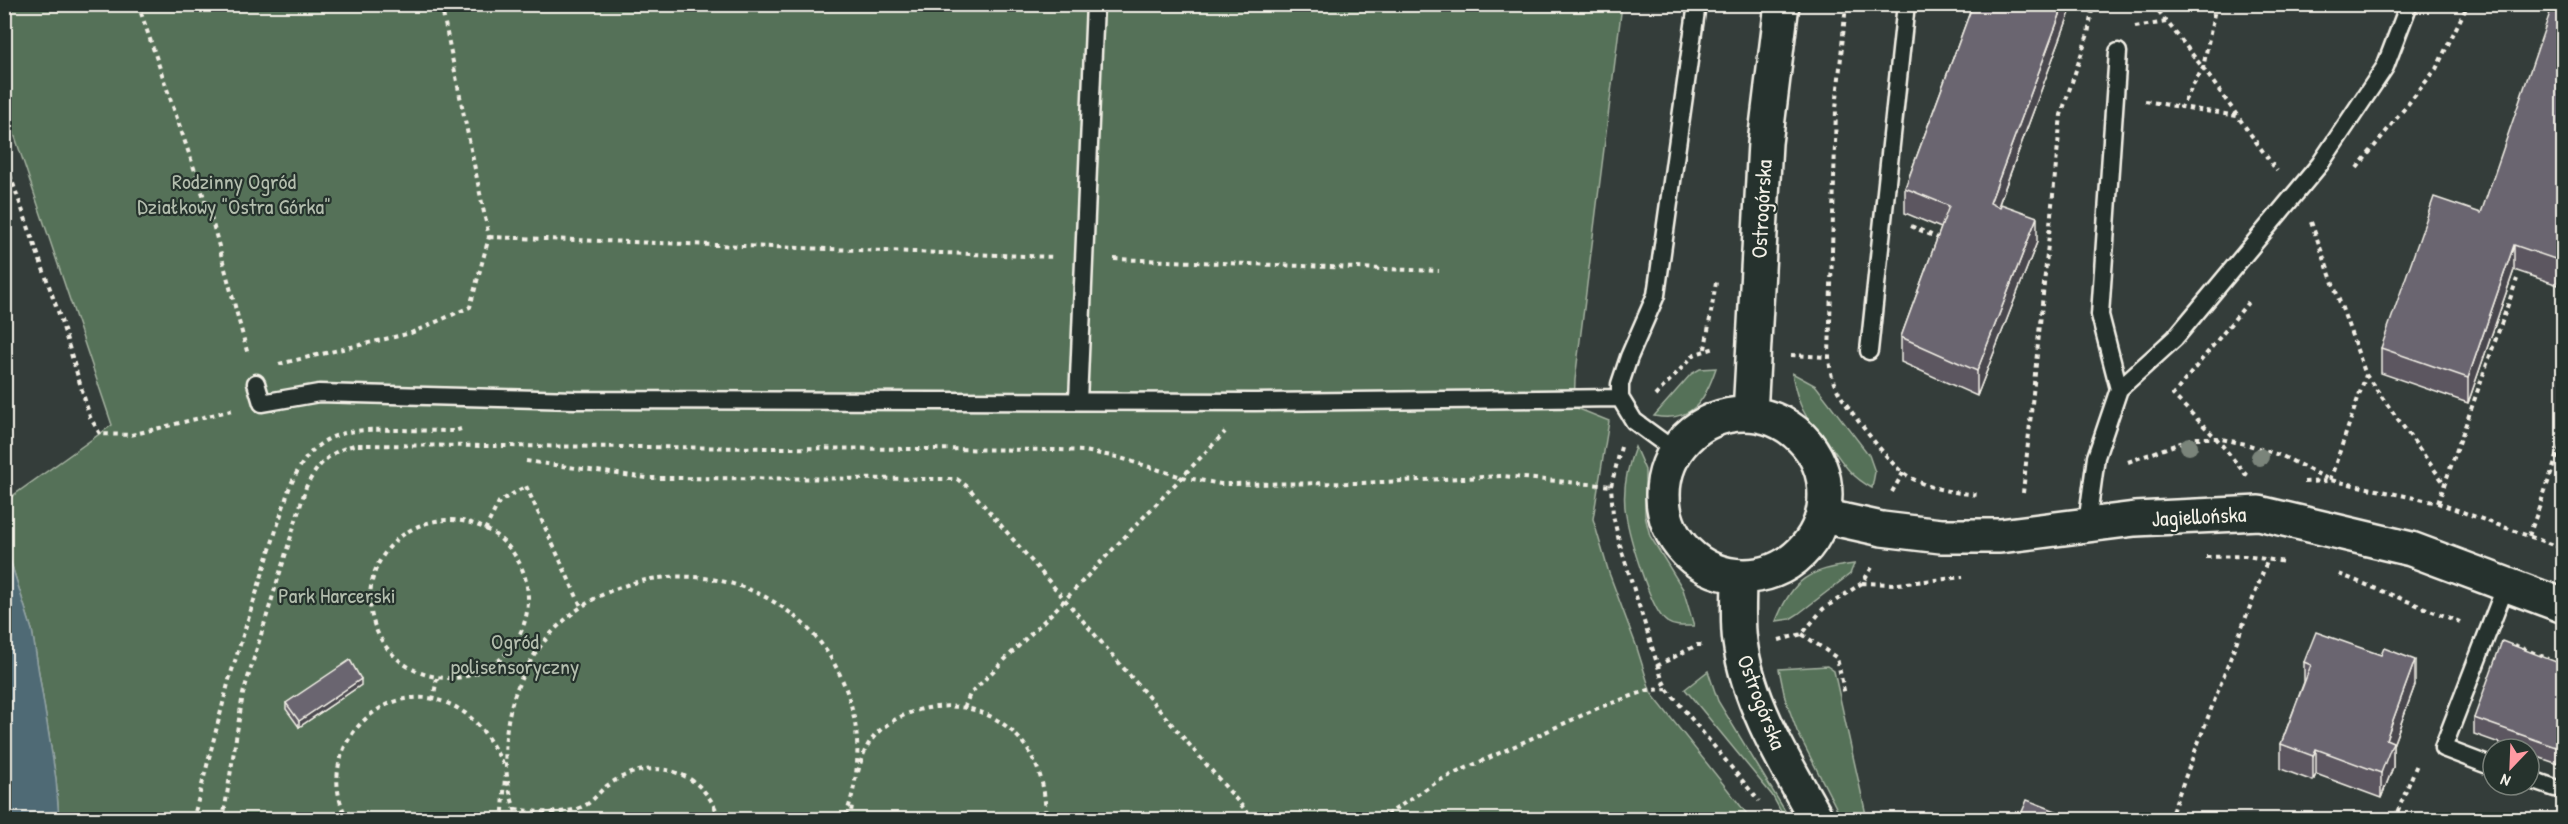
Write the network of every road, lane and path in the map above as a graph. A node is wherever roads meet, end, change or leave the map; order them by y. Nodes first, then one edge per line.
1 (138, 4) edge
2 (441, 4) edge
3 (1095, 4) edge
4 (1698, 4) edge
5 (1782, 4) edge
6 (1846, 4) edge
7 (1906, 4) edge
8 (2093, 4) edge
9 (2153, 4) edge
10 (2216, 4) edge
11 (2409, 4) edge
12 (2468, 4) edge
13 (2118, 52) dead end
14 (2204, 68) junction
15 (2237, 116) junction
16 (4, 158) edge
17 (2356, 169) dead end
18 (2295, 196) junction
19 (2320, 214) dead end
20 (1905, 223) edge
21 (2312, 224) junction
22 (2305, 232) dead end
23 (489, 237) junction
24 (1934, 249) edge
25 (1084, 258) junction
26 (1439, 271) dead end
27 (2517, 279) edge
28 (2254, 296) dead end
29 (1869, 351) dead end
30 (2366, 375) junction
31 (254, 377) junction
32 (2119, 389) junction
33 (509, 397) junction
34 (1620, 398) junction
35 (1078, 401) junction
36 (1255, 402) junction
37 (262, 403) junction
38 (1750, 414) junction
39 (2564, 437) edge
40 (2216, 438) junction
41 (1675, 451) junction
42 (526, 462) dead end
43 (1903, 473) junction
44 (1182, 477) junction
45 (2249, 478) dead end
46 (2330, 480) junction
47 (2444, 483) junction
48 (1611, 486) dead end
49 (2090, 490) junction
50 (1992, 495) dead end
51 (2023, 497) dead end
52 (2438, 503) junction
53 (1823, 516) junction
54 (2087, 524) junction
55 (1882, 529) junction
56 (485, 530) junction
57 (2529, 536) junction
58 (2564, 549) edge
59 (2201, 557) dead end
60 (2268, 559) junction
61 (2291, 563) dead end
62 (2335, 572) dead end
63 (1739, 577) junction
64 (1968, 577) dead end
65 (1862, 583) junction
66 (2506, 585) junction
67 (1065, 598) junction
68 (581, 606) junction
69 (2564, 606) edge
70 (2486, 633) junction
71 (1802, 634) junction
72 (1740, 641) junction
73 (2553, 661) edge
74 (437, 678) junction
75 (1667, 690) junction
76 (1845, 695) dead end
77 (433, 700) junction
78 (964, 708) junction
79 (2443, 748) junction
80 (2481, 762) edge
81 (506, 767) junction
82 (855, 783) junction
83 (2541, 783) edge
84 (2555, 788) dead end
85 (1764, 808) dead end
86 (514, 809) junction
87 (193, 819) edge
88 (223, 819) edge
89 (348, 819) edge
90 (498, 819) edge
91 (519, 819) edge
92 (720, 819) edge
93 (844, 819) edge
94 (850, 819) edge
95 (1045, 819) edge
96 (1254, 819) edge
97 (1379, 819) edge
98 (1816, 819) edge
99 (2169, 819) edge
100 (2394, 819) edge

1 - 31 path
2 - 23 path
3 - 25 lane
4 - 34 lane
5 - 38 street, Ostrogórska
6 - 43 path
7 - 29 lane
8 - 51 path
9 - 14 path
10 - 14 path
11 - 18 lane
12 - 17 path
13 - 32 lane
14 - 15 path
14 - 15 path
15 - 18 path
16 - 37 path
18 - 21 path
18 - 32 lane
19 - 21 path
20 - 24 path
21 - 22 path
21 - 30 path
23 - 25 path
23 - 31 path
25 - 26 path
25 - 35 lane
27 - 47 path
28 - 40 path
30 - 46 path
30 - 47 path
31 - 37 lane
32 - 49 lane
33 - 35 lane
33 - 37 lane
33 - 87 path
34 - 36 lane
34 - 41 lane
35 - 36 lane
36 - 44 path
38 - 41 street
38 - 53 street
39 - 57 path
40 - 45 path
40 - 46 path
40 - 49 path
41 - 63 street
42 - 67 path
43 - 50 path
43 - 55 path
44 - 48 path
44 - 67 path
44 - 88 path
46 - 52 path
47 - 52 path
49 - 54 lane
52 - 57 path
53 - 55 street, Jagiellońska
53 - 63 street
54 - 55 street, Jagiellońska
54 - 66 street, Jagiellońska
55 - 65 path
56 - 68 path
56 - 74 path
56 - 74 path
57 - 58 path
59 - 60 path
60 - 61 path
60 - 99 path
62 - 70 path
63 - 72 street, Ostrogórska
64 - 65 path
65 - 71 path
66 - 69 street, Jagiellońska
66 - 70 lane
67 - 78 path
67 - 96 path
68 - 81 path
68 - 82 path
70 - 73 path
70 - 79 lane
71 - 72 path
71 - 76 path
72 - 75 path
72 - 98 street, Ostrogórska
74 - 77 path
75 - 85 path
75 - 97 path
77 - 81 path
77 - 89 path
78 - 82 path
78 - 95 path
79 - 80 lane
79 - 100 path
81 - 86 path
81 - 90 path
82 - 93 path
82 - 94 path
83 - 84 lane
86 - 91 path
86 - 92 path

